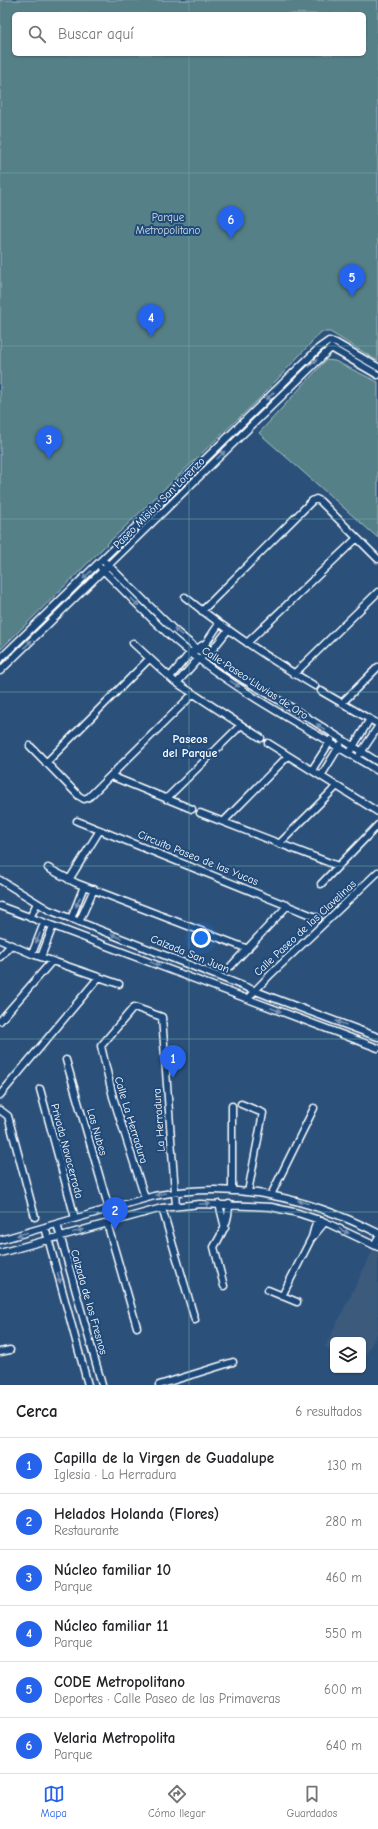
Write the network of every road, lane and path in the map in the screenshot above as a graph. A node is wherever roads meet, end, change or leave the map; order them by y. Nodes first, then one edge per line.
1 (330, 345) junction
2 (378, 368) edge
3 (378, 375) edge
4 (357, 538) junction
5 (378, 559) edge
6 (102, 560) junction
7 (97, 564) junction
8 (106, 569) junction
9 (378, 592) edge
10 (185, 597) dead end
11 (202, 611) junction
12 (219, 624) junction
13 (228, 630) junction
14 (133, 643) dead end
15 (247, 643) junction
16 (197, 649) junction
17 (190, 653) junction
18 (204, 654) junction
19 (0, 659) edge
20 (149, 659) junction
21 (198, 659) junction
22 (378, 667) edge
23 (0, 671) edge
24 (294, 674) junction
25 (170, 677) junction
26 (177, 683) junction
27 (315, 686) dead end
28 (321, 691) dead end
29 (193, 694) junction
30 (342, 703) junction
31 (370, 719) junction
32 (378, 724) edge
33 (240, 726) junction
34 (378, 727) edge
35 (334, 735) junction
36 (261, 738) dead end
37 (343, 741) junction
38 (329, 742) junction
39 (268, 743) dead end
40 (30, 746) dead end
41 (353, 747) junction
42 (339, 748) junction
43 (362, 752) junction
44 (348, 753) junction
45 (288, 756) junction
46 (357, 758) junction
47 (378, 762) edge
48 (46, 763) junction
49 (312, 770) junction
50 (378, 771) edge
51 (111, 776) junction
52 (321, 776) junction
53 (337, 786) junction
54 (166, 799) junction
55 (192, 809) dead end
56 (378, 812) edge
57 (200, 813) dead end
58 (77, 821) dead end
59 (224, 821) junction
60 (378, 825) edge
61 (100, 830) junction
62 (279, 844) junction
63 (338, 866) junction
64 (48, 868) dead end
65 (378, 872) edge
66 (0, 880) edge
67 (69, 880) junction
68 (321, 884) dead end
69 (84, 886) junction
70 (94, 889) junction
71 (37, 903) junction
72 (288, 905) junction
73 (0, 906) edge
74 (30, 918) junction
75 (71, 918) junction
76 (318, 918) dead end
77 (79, 922) junction
78 (44, 923) junction
79 (53, 926) junction
80 (0, 940) edge
81 (137, 944) junction
82 (11, 945) junction
83 (248, 949) junction
84 (32, 954) junction
85 (132, 955) junction
86 (0, 957) edge
87 (41, 957) junction
88 (52, 961) junction
89 (231, 966) dead end
90 (99, 977) junction
91 (119, 984) dead end
92 (254, 990) junction
93 (247, 999) junction
94 (0, 1021) edge
95 (378, 1037) edge
96 (101, 1046) joint
97 (378, 1048) edge
98 (66, 1060) dead end
99 (40, 1089) dead end
100 (0, 1095) edge
101 (241, 1104) dead end
102 (232, 1106) dead end
103 (314, 1108) dead end
104 (0, 1110) edge
105 (232, 1191) junction
106 (174, 1192) junction
107 (248, 1192) junction
108 (272, 1195) junction
109 (145, 1198) junction
110 (219, 1204) junction
111 (229, 1204) junction
112 (176, 1206) junction
113 (162, 1208) junction
114 (108, 1209) junction
115 (35, 1217) dead end
116 (75, 1218) junction
117 (317, 1219) junction
118 (325, 1222) junction
119 (107, 1223) junction
120 (57, 1224) junction
121 (44, 1227) junction
122 (225, 1229) junction
123 (378, 1233) edge
124 (60, 1236) junction
125 (378, 1238) edge
126 (311, 1239) junction
127 (0, 1240) edge
128 (48, 1240) junction
129 (376, 1246) edge
130 (0, 1253) edge
131 (224, 1286) dead end
132 (268, 1290) dead end
133 (282, 1296) junction
134 (297, 1302) dead end
135 (195, 1320) dead end
136 (137, 1327) dead end
137 (90, 1343) junction
138 (77, 1346) junction
139 (10, 1350) dead end
140 (0, 1352) edge
141 (233, 1362) dead end
142 (88, 1385) edge
143 (102, 1385) edge
144 (159, 1385) edge

1 - 2 street
1 - 3 street
1 -> 6 street, Paseo Misión San Lorenzo
8 -> 1 street, Paseo Misión San Lorenzo
4 - 5 street
4 - 11 street
4 - 15 street
6 - 7 street, Paseo Misión San Lorenzo
6 - 8 street, Calle Paseo Lluvias de Oro
7 - 8 street, Calle Paseo Lluvias de Oro
7 -> 19 street, Paseo Misión San Lorenzo
16 -> 8 street, Calle Paseo Lluvias de Oro
8 -> 17 street, Calle Paseo Lluvias de Oro
23 -> 8 street, Paseo Misión San Lorenzo
9 - 24 street
10 - 11 street
11 - 12 street
12 - 13 street
12 - 16 street
13 - 15 street
13 - 18 street
14 - 20 street
15 - 24 street
16 - 17 street
16 - 18 street, Calle Paseo Lluvias de Oro
17 - 21 street, Calle Paseo Lluvias de Oro
17 - 25 street
18 - 21 street
35 -> 18 street, Calle Paseo Lluvias de Oro
20 - 25 street
20 - 48 street
21 - 26 street
21 -> 38 street, Calle Paseo Lluvias de Oro
22 - 30 street
24 - 27 street
25 - 26 street
26 - 29 street
28 - 30 street
29 - 33 street
29 - 51 street
30 - 31 street
31 - 32 street
31 - 41 street
33 - 36 street
33 - 54 street
34 - 43 street
35 - 37 street, Calle Paseo Lluvias de Oro
35 - 38 street
37 - 41 street, Calle Paseo Lluvias de Oro
37 - 42 street
38 - 42 street, Calle Paseo Lluvias de Oro
38 - 49 street
39 - 45 street
40 - 48 street
41 - 43 street, Calle Paseo Lluvias de Oro
41 - 44 street
42 - 44 street, Calle Paseo Lluvias de Oro
42 - 52 street
43 - 46 street
43 - 47 street, Calle Paseo Lluvias de Oro
44 - 46 street, Calle Paseo Lluvias de Oro
45 - 49 street
45 - 59 street
46 - 50 street, Calle Paseo Lluvias de Oro
48 - 51 street
49 - 52 street
51 - 54 street
52 - 53 street
53 - 56 street
53 - 62 street
54 - 55 street
57 - 59 street
58 - 61 street, Circuito Paseo de las Yucas
59 - 62 street
60 - 63 street
61 - 67 street
61 - 72 street, Circuito Paseo de las Yucas
62 - 63 street
63 - 68 street
64 - 67 street
65 - 92 street, Calle Paseo de las Clavelinas
66 - 71 street, Calzada San Juan
67 - 69 street
69 - 70 street
69 -> 75 street
70 - 77 street
70 - 83 street
71 - 74 street
71 - 75 street, Calzada San Juan
72 - 76 street, Circuito Paseo de las Yucas
72 - 83 street
73 - 74 street, Calzada San Juan
74 - 78 street, Calzada San Juan
75 - 77 street, Calzada San Juan
81 -> 77 street, Calzada San Juan
78 - 79 street, Calzada San Juan
78 -> 84 street
79 - 85 street, Calzada San Juan
79 - 87 street
80 - 82 street
81 - 85 street
81 - 92 street, Calzada San Juan
82 - 84 street
82 - 86 street
83 - 89 street
84 - 87 street
85 -> 93 street, Calzada San Juan
87 - 88 street
88 - 90 street
88 - 94 street
90 - 91 street
90 - 100 street
92 - 93 street, Calle Paseo de las Clavelinas
95 -> 92 street, Calzada San Juan
93 -> 97 street, Calzada San Juan
96 - 106 street, La Herradura
96 - 109 street, Calle La Herradura
98 - 114 street, Las Nubes
99 - 116 street, Privada Navacerrada
101 - 107 street
102 - 105 street
103 - 108 street
104 - 115 street
105 - 106 street
105 - 107 street
106 -> 109 street
106 - 112 street, La Herradura
107 - 108 street
123 -> 108 street
109 - 114 street
110 - 111 street
112 -> 110 street
110 - 122 street
111 - 117 street
111 - 122 street
112 - 113 street
113 - 119 street
113 - 135 street
114 - 116 street
116 - 120 street
117 - 118 street
117 - 126 street
118 - 126 street
118 -> 129 street
124 -> 119 street
119 - 136 street
120 - 121 street
120 - 124 street, Calzada de los Fresnos
121 -> 127 street
121 - 128 street, Calzada de los Fresnos
122 - 131 street
124 - 128 street
124 - 137 street, Calzada de los Fresnos
125 - 129 street
126 - 133 street
128 - 130 street
128 -> 138 street, Calzada de los Fresnos
132 - 133 street
133 - 134 street
137 - 138 street
137 - 143 street, Calzada de los Fresnos
138 - 142 street, Calzada de los Fresnos
139 - 140 street
141 - 144 street

